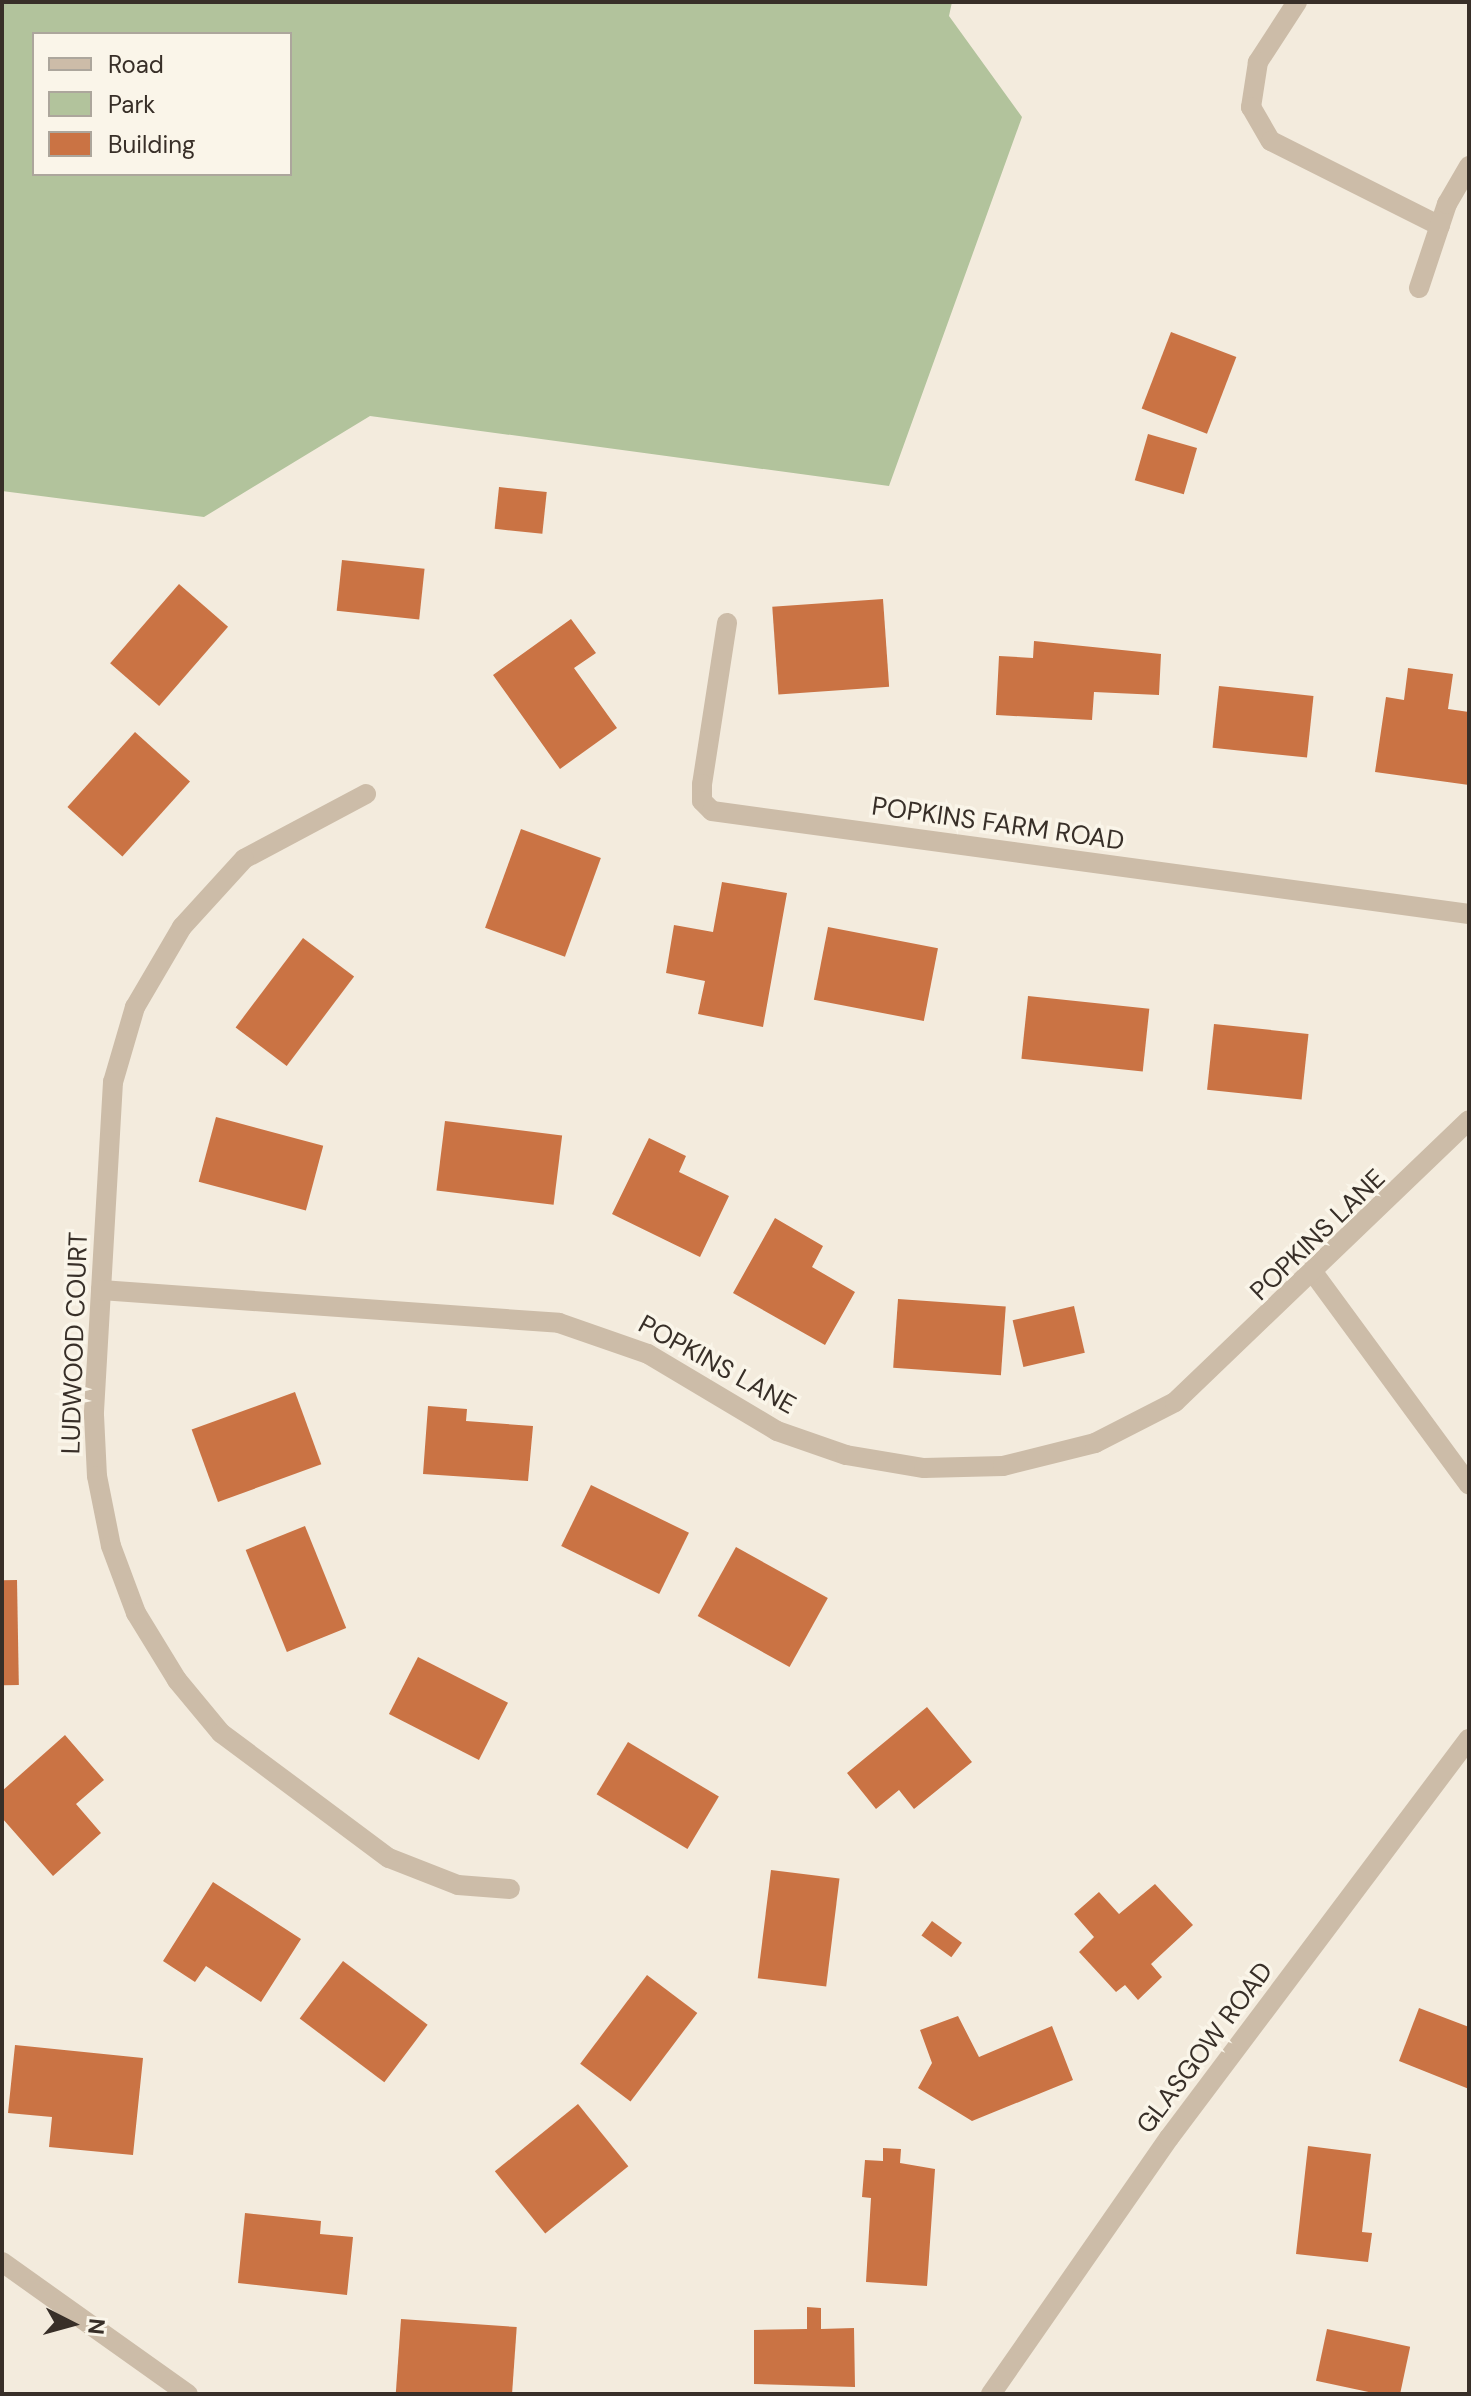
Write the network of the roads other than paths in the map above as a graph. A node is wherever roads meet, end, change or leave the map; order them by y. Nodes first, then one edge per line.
1 (1297, 2) edge
2 (1469, 166) edge
3 (1440, 226) junction
4 (1419, 288) dead end
5 (727, 623) dead end
6 (366, 794) dead end
7 (1469, 914) edge
8 (1469, 1120) edge
9 (1315, 1275) junction
10 (101, 1290) junction
11 (1469, 1485) edge
12 (1469, 1739) edge
13 (510, 1889) dead end
14 (2, 2262) edge
15 (188, 2394) edge
16 (991, 2394) edge

1 - 3 street
2 - 3 street
3 - 4 street
5 - 7 street, POPKINS FARM ROAD
6 - 10 street, LUDWOOD COURT
8 - 9 street, POPKINS LANE
9 - 10 street, POPKINS LANE
9 - 11 street
10 - 13 street, LUDWOOD COURT
12 - 16 street, GLASGOW ROAD
14 - 15 street

